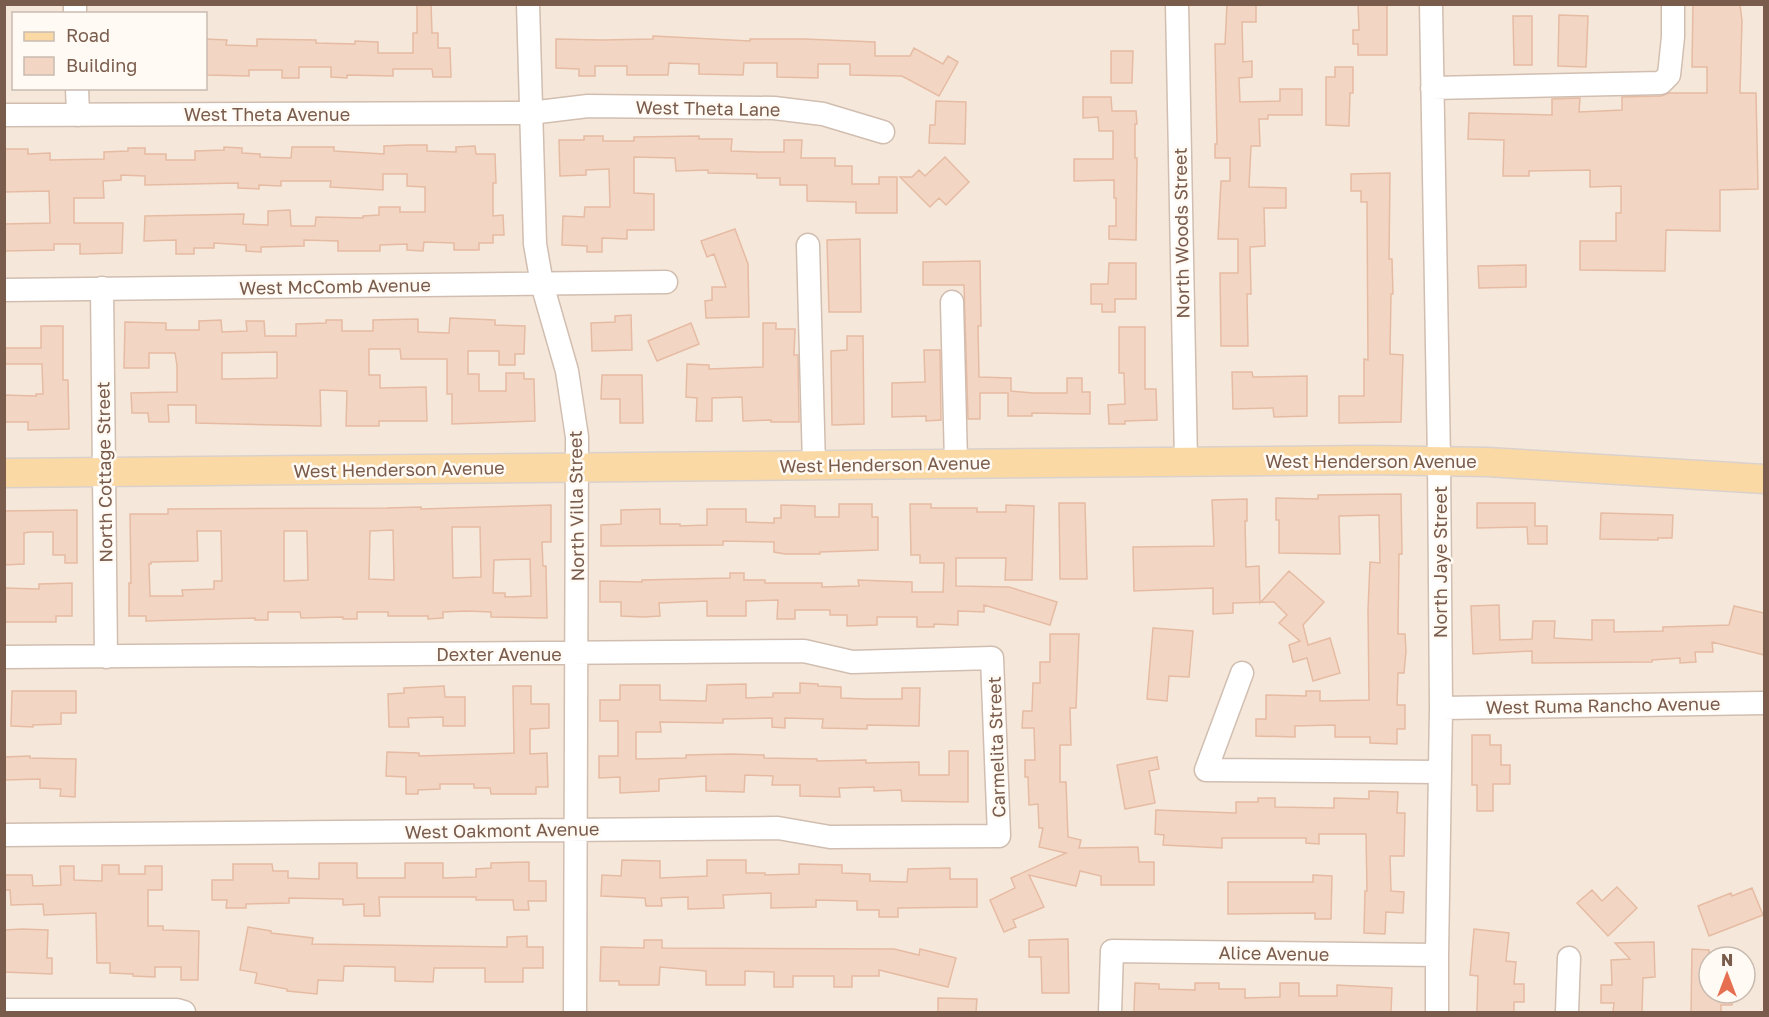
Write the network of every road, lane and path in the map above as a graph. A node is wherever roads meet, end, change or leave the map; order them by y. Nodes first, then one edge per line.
1 (528, 4) edge
2 (1177, 4) edge
3 (1431, 4) edge
4 (1673, 4) edge
5 (1432, 88) junction
6 (77, 90) edge
7 (530, 113) junction
8 (4, 115) edge
9 (78, 115) junction
10 (883, 132) dead end
11 (808, 245) dead end
12 (666, 282) dead end
13 (542, 284) junction
14 (102, 288) junction
15 (4, 290) edge
16 (952, 302) dead end
17 (1439, 460) junction
18 (1185, 461) junction
19 (956, 463) junction
20 (814, 465) junction
21 (578, 467) junction
22 (104, 472) junction
23 (4, 473) edge
24 (1764, 479) edge
25 (578, 653) junction
26 (4, 657) edge
27 (106, 657) junction
28 (992, 658) joint
29 (1242, 673) dead end
30 (1764, 703) edge
31 (1441, 708) junction
32 (1439, 772) junction
33 (575, 829) junction
34 (4, 834) edge
35 (999, 836) joint
36 (1437, 955) junction
37 (1569, 958) dead end
38 (4, 1010) edge
39 (184, 1012) edge
40 (575, 1012) edge
41 (1110, 1012) edge
42 (1437, 1012) edge
43 (1567, 1012) edge

1 - 7 street, North Villa Street
2 - 18 street, North Woods Street
3 - 5 street, North Jaye Street
4 - 5 street
5 - 17 street, North Jaye Street
6 - 9 street
7 - 9 street, West Theta Avenue
7 - 10 street, West Theta Lane
7 - 13 street, North Villa Street
8 - 9 street, West Theta Avenue
11 - 20 street
12 - 13 street, West McComb Avenue
13 - 14 street, West McComb Avenue
13 - 21 street, North Villa Street
14 - 15 street, West McComb Avenue
14 - 22 street, North Cottage Street
16 - 19 street
17 - 18 main road, West Henderson Avenue
17 - 24 main road, West Henderson Avenue
17 - 31 street, North Jaye Street
18 - 19 main road, West Henderson Avenue
19 - 20 main road, West Henderson Avenue
20 - 21 main road, West Henderson Avenue
21 - 22 main road, West Henderson Avenue
21 - 25 street, North Villa Street
22 - 23 main road, West Henderson Avenue
22 - 27 street, North Cottage Street
25 - 27 street, Dexter Avenue
25 - 28 street, Dexter Avenue
25 - 33 street, North Villa Street
26 - 27 street, Dexter Avenue
28 - 35 street, Carmelita Street
29 - 32 street
30 - 31 street, West Ruma Rancho Avenue
31 - 32 street, North Jaye Street
32 - 36 street, North Jaye Street
33 - 34 street, West Oakmont Avenue
33 - 35 street, West Oakmont Avenue
33 - 40 street, North Villa Street
36 - 41 street, Alice Avenue
36 - 42 street, North Jaye Street
37 - 43 street
38 - 39 street

